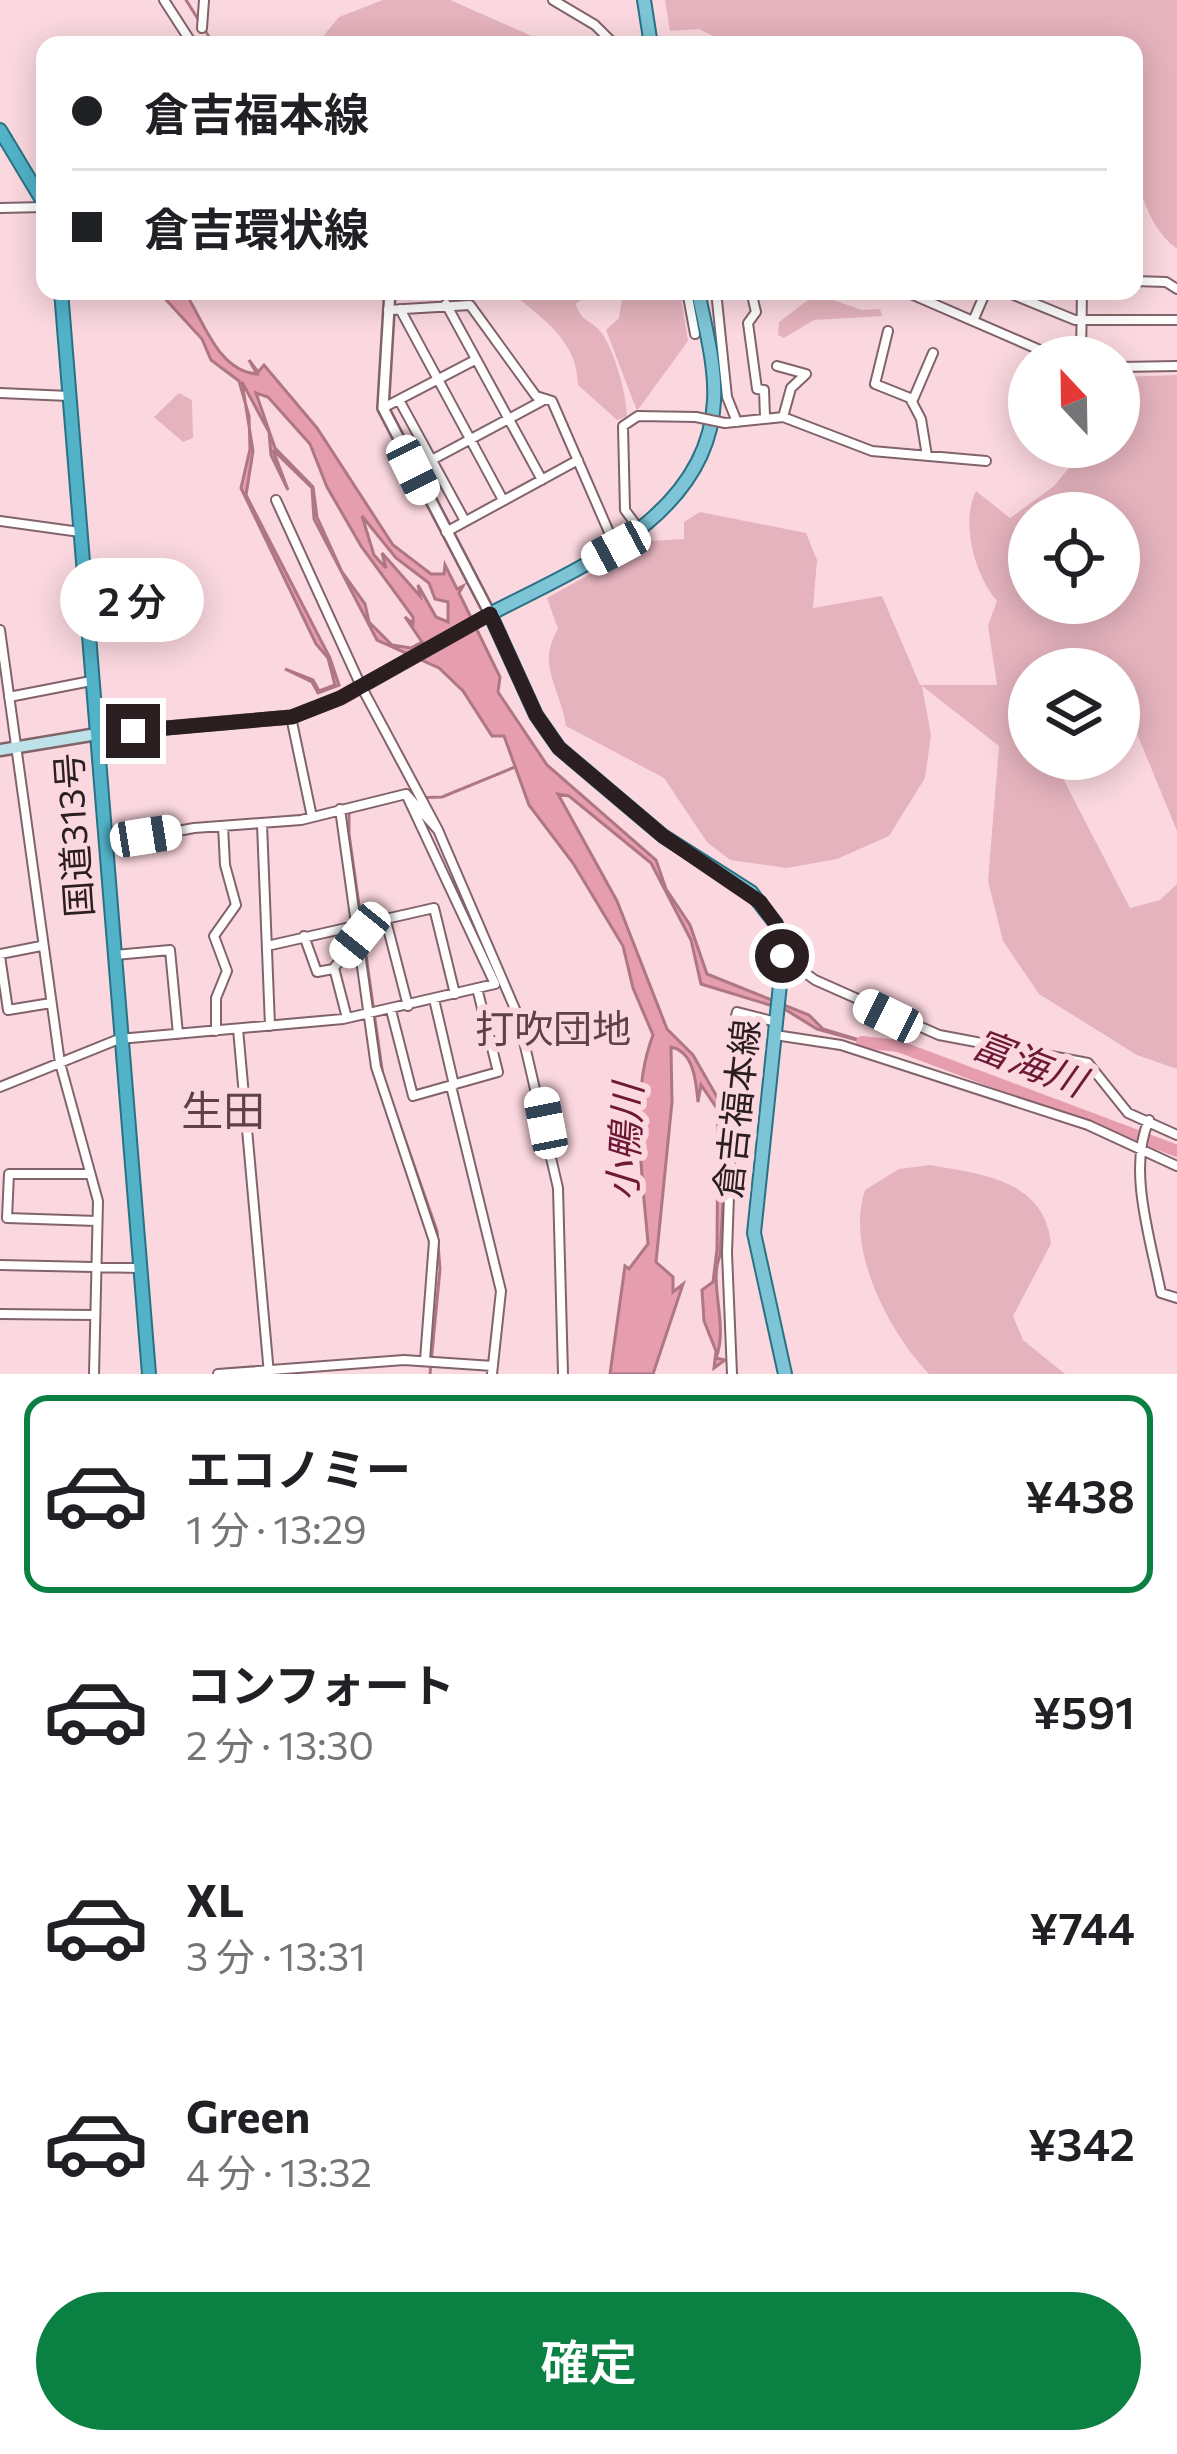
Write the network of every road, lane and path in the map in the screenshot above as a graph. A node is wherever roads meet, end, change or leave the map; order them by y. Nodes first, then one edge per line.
1 (164, 0) edge
2 (204, 0) edge
3 (553, 0) edge
4 (644, 0) edge
5 (562, 3) edge
6 (202, 28) dead end
7 (187, 36) edge
8 (606, 36) edge
9 (650, 36) edge
10 (0, 130) edge
11 (36, 191) edge
12 (36, 206) edge
13 (0, 208) edge
14 (1143, 281) edge
15 (1177, 289) edge
16 (62, 300) edge
17 (392, 300) edge
18 (688, 300) edge
19 (700, 300) edge
20 (717, 300) edge
21 (753, 300) edge
22 (925, 300) edge
23 (982, 300) edge
24 (1027, 300) edge
25 (1082, 300) edge
26 (446, 304) junction
27 (394, 309) junction
28 (1177, 320) edge
29 (973, 321) junction
30 (1082, 322) junction
31 (888, 331) dead end
32 (694, 334) dead end
33 (1008, 336) edge
34 (1082, 336) edge
35 (933, 353) dead end
36 (475, 360) junction
37 (777, 366) dead end
38 (1177, 366) edge
39 (1140, 367) edge
40 (439, 380) junction
41 (0, 393) edge
42 (69, 396) junction
43 (399, 400) junction
44 (542, 401) junction
45 (912, 401) junction
46 (383, 408) junction
47 (765, 417) junction
48 (783, 417) junction
49 (508, 420) junction
50 (737, 422) junction
51 (471, 440) junction
52 (927, 456) junction
53 (432, 460) junction
54 (578, 460) junction
55 (986, 460) dead end
56 (413, 470) junction
57 (542, 480) junction
58 (276, 500) dead end
59 (503, 500) junction
60 (0, 521) edge
61 (465, 521) junction
62 (639, 529) junction
63 (80, 532) junction
64 (445, 533) junction
65 (616, 548) junction
66 (490, 614) junction
67 (0, 630) edge
68 (91, 681) junction
69 (365, 683) junction
70 (9, 697) junction
71 (292, 717) junction
72 (97, 734) junction
73 (15, 747) junction
74 (0, 750) edge
75 (406, 794) junction
76 (340, 809) junction
77 (311, 817) junction
78 (262, 824) junction
79 (224, 826) junction
80 (438, 830) junction
81 (105, 844) junction
82 (385, 917) junction
83 (358, 922) junction
84 (360, 935) junction
85 (304, 936) junction
86 (41, 946) junction
87 (267, 946) junction
88 (0, 955) edge
89 (113, 955) junction
90 (782, 956) junction
91 (334, 968) junction
92 (477, 988) junction
93 (455, 994) junction
94 (434, 999) junction
95 (51, 1004) junction
96 (408, 1006) junction
97 (391, 1010) junction
98 (370, 1015) junction
99 (347, 1018) junction
100 (776, 1025) junction
101 (270, 1026) junction
102 (238, 1030) junction
103 (216, 1031) junction
104 (178, 1034) junction
105 (118, 1039) junction
106 (60, 1063) junction
107 (452, 1085) junction
108 (0, 1087) edge
109 (1149, 1121) junction
110 (1177, 1135) edge
111 (1139, 1145) junction
112 (1177, 1166) edge
113 (90, 1174) junction
114 (97, 1221) junction
115 (0, 1265) edge
116 (95, 1266) junction
117 (140, 1268) junction
118 (1177, 1298) edge
119 (0, 1315) edge
120 (94, 1315) junction
121 (425, 1360) junction
122 (493, 1370) edge
123 (269, 1371) edge
124 (94, 1374) edge
125 (149, 1374) edge
126 (218, 1374) edge
127 (563, 1374) edge
128 (732, 1374) edge
129 (785, 1374) edge

1 - 7 street
2 - 6 street
3 - 5 street
4 - 9 main road
5 - 8 street
10 - 11 highway
12 - 13 street
14 - 15 street
16 - 42 highway, 国道313号
17 - 27 street
18 - 32 street
19 - 62 main road
20 - 50 street
21 - 47 street
22 - 29 street
23 - 29 street
24 - 30 street
25 - 30 street
26 - 27 street
26 - 36 street
26 - 44 street
27 - 40 street
27 - 46 street
28 - 30 street
29 - 33 street
30 - 34 street
31 - 45 street
35 - 45 street
36 - 40 street
36 - 49 street
37 - 48 street
38 - 39 street
40 - 43 street
40 - 51 street
41 - 42 street
42 - 63 highway, 国道313号
43 - 46 street
43 - 53 street
44 - 49 street
44 - 54 street
45 - 52 street
46 - 56 street
47 - 48 street
47 - 50 street
48 - 52 street
49 - 51 street
49 - 57 street
50 - 62 street, bridge
51 - 53 street
51 - 59 street
52 - 55 street
53 - 56 street
53 - 61 street
54 - 57 street
54 - 65 street
56 - 64 street
57 - 59 street
58 - 69 street
59 - 61 street
60 - 63 street
61 - 64 street
62 - 65 main road
63 - 68 highway, 国道313号
64 - 66 street
65 - 66 main road
66 - 69 main road
66 - 90 main road, 倉吉福本線
67 - 70 street
68 - 70 street
68 - 72 highway, 国道313号
69 - 71 main road
69 - 80 street
70 - 73 street
71 - 72 main road
71 - 77 street
72 - 73 main road
72 - 81 highway, 国道313号
73 - 74 main road
73 - 86 street
75 - 76 street
75 - 80 street
75 - 92 street
76 - 77 street
76 - 83 street
77 - 78 street
78 - 79 street
78 - 87 street
79 - 81 street
79 - 103 street
80 - 127 street
81 - 89 highway, 国道313号
82 - 83 street
82 - 93 street
82 - 96 street
83 - 84 street
83 - 85 street
84 - 91 street
84 - 98 street
85 - 87 street
85 - 91 street
86 - 88 street
86 - 95 street
87 - 101 street
88 - 95 street
89 - 104 street
89 - 105 highway, 国道313号
90 - 100 main road, 倉吉福本線
90 - 109 street
91 - 99 street
92 - 93 street
92 - 107 street
93 - 94 street
94 - 96 street
94 - 107 street
95 - 106 street
96 - 97 street
97 - 98 street
97 - 107 street
98 - 99 street
98 - 121 street
99 - 101 street
100 - 111 street
100 - 128 street
100 - 129 main road, 倉吉福本線
101 - 102 street
102 - 103 street
102 - 123 street
103 - 104 street
104 - 105 street
105 - 106 street
105 - 117 highway, 国道313号
106 - 108 street
106 - 113 street
107 - 122 street
109 - 110 street
109 - 111 street
111 - 112 street
111 - 118 street
113 - 114 street
113 - 114 street
114 - 116 street
115 - 116 street
116 - 117 street
116 - 120 street
117 - 125 highway, 国道313号
119 - 120 street
120 - 124 street
121 - 122 street
121 - 123 street
123 - 126 street

